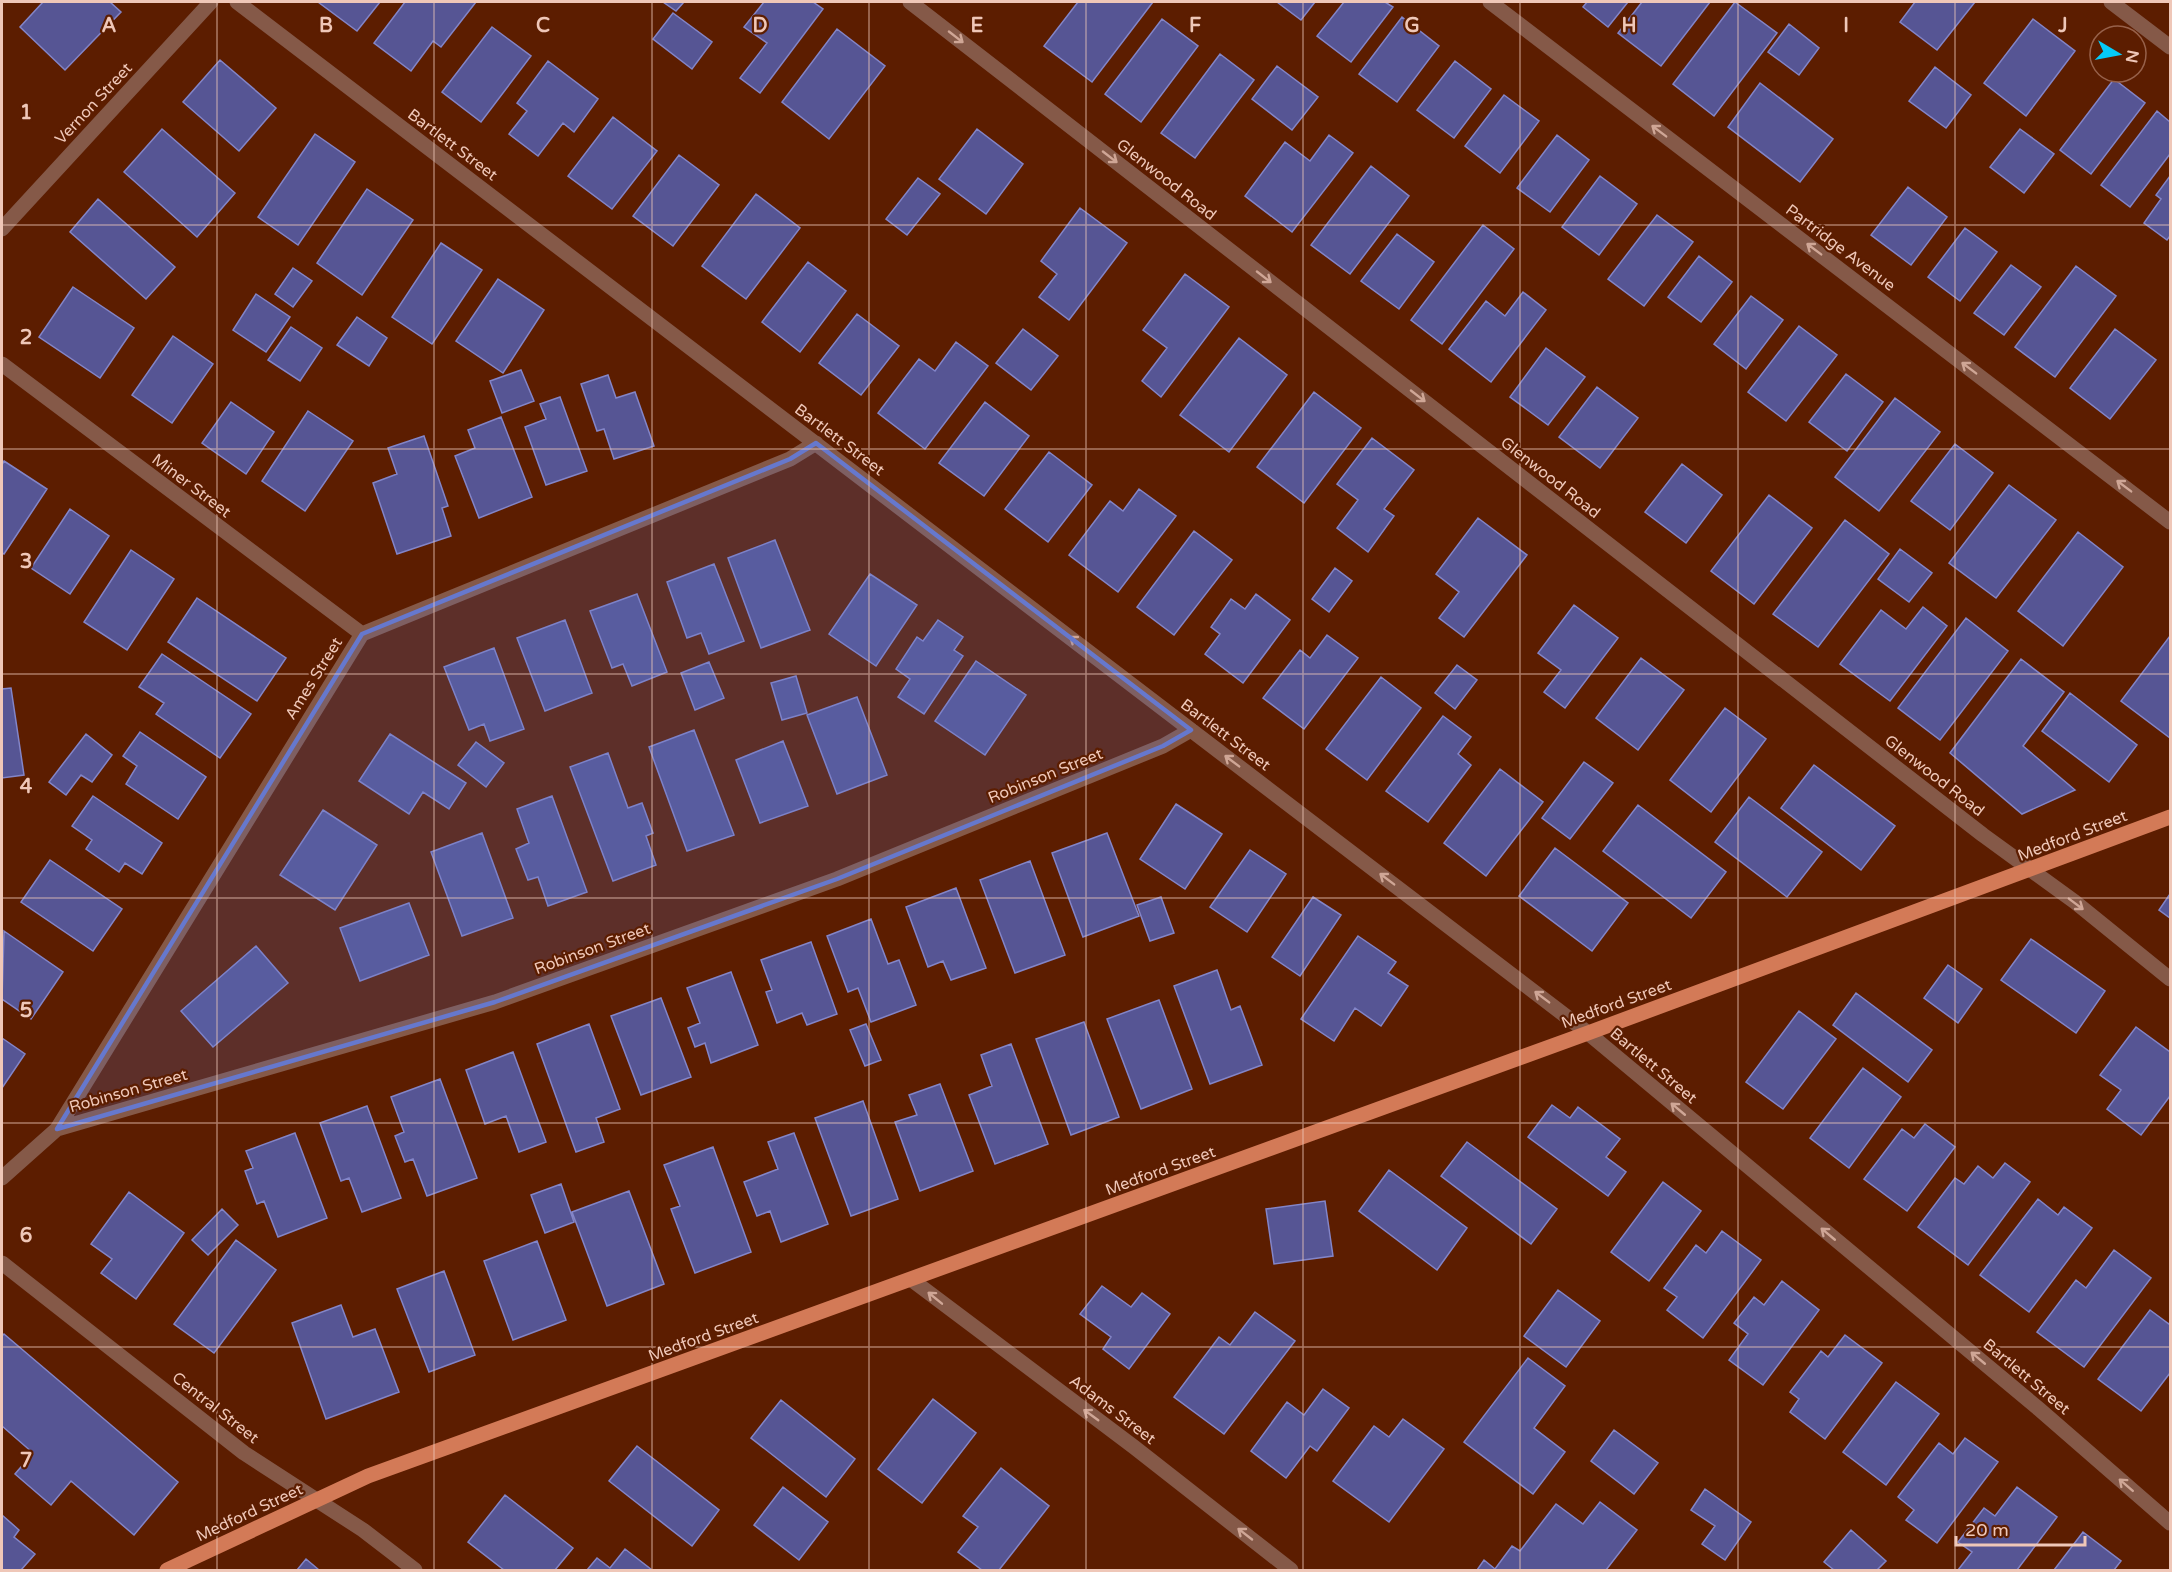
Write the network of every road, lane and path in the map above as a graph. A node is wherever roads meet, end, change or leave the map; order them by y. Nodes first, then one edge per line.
1 (211, 2) edge
2 (237, 2) edge
3 (910, 2) edge
4 (1491, 2) edge
5 (2111, 2) edge
6 (2170, 47) edge
7 (2, 229) edge
8 (2, 364) edge
9 (816, 443) junction
10 (2170, 522) edge
11 (362, 634) junction
12 (1191, 730) junction
13 (2170, 817) edge
14 (2029, 870) junction
15 (2170, 980) edge
16 (1588, 1033) junction
17 (57, 1129) junction
18 (2, 1178) edge
19 (2, 1263) edge
20 (912, 1280) junction
21 (317, 1500) junction
22 (2170, 1523) edge
23 (167, 1570) edge
24 (415, 1570) edge
25 (1291, 1570) edge

1 - 7 street, Vernon Street
2 - 9 street, Bartlett Street
3 -> 14 street, Glenwood Road
10 -> 4 street, Partridge Avenue
5 - 6 street
8 - 11 street, Miner Street
9 - 11 street, Ames Street
12 -> 9 street, Bartlett Street
11 - 17 street, Ames Street
16 -> 12 street, Bartlett Street
12 - 17 street, Robinson Street
13 - 14 main road, Medford Street
14 -> 15 street, Glenwood Road
14 - 16 main road, Medford Street
16 - 20 main road, Medford Street
22 -> 16 street, Bartlett Street
17 - 18 street, Robinson Street
19 - 21 street, Central Street
20 - 21 main road, Medford Street
25 -> 20 street, Adams Street
21 - 23 main road, Medford Street
21 - 24 street, Central Street

